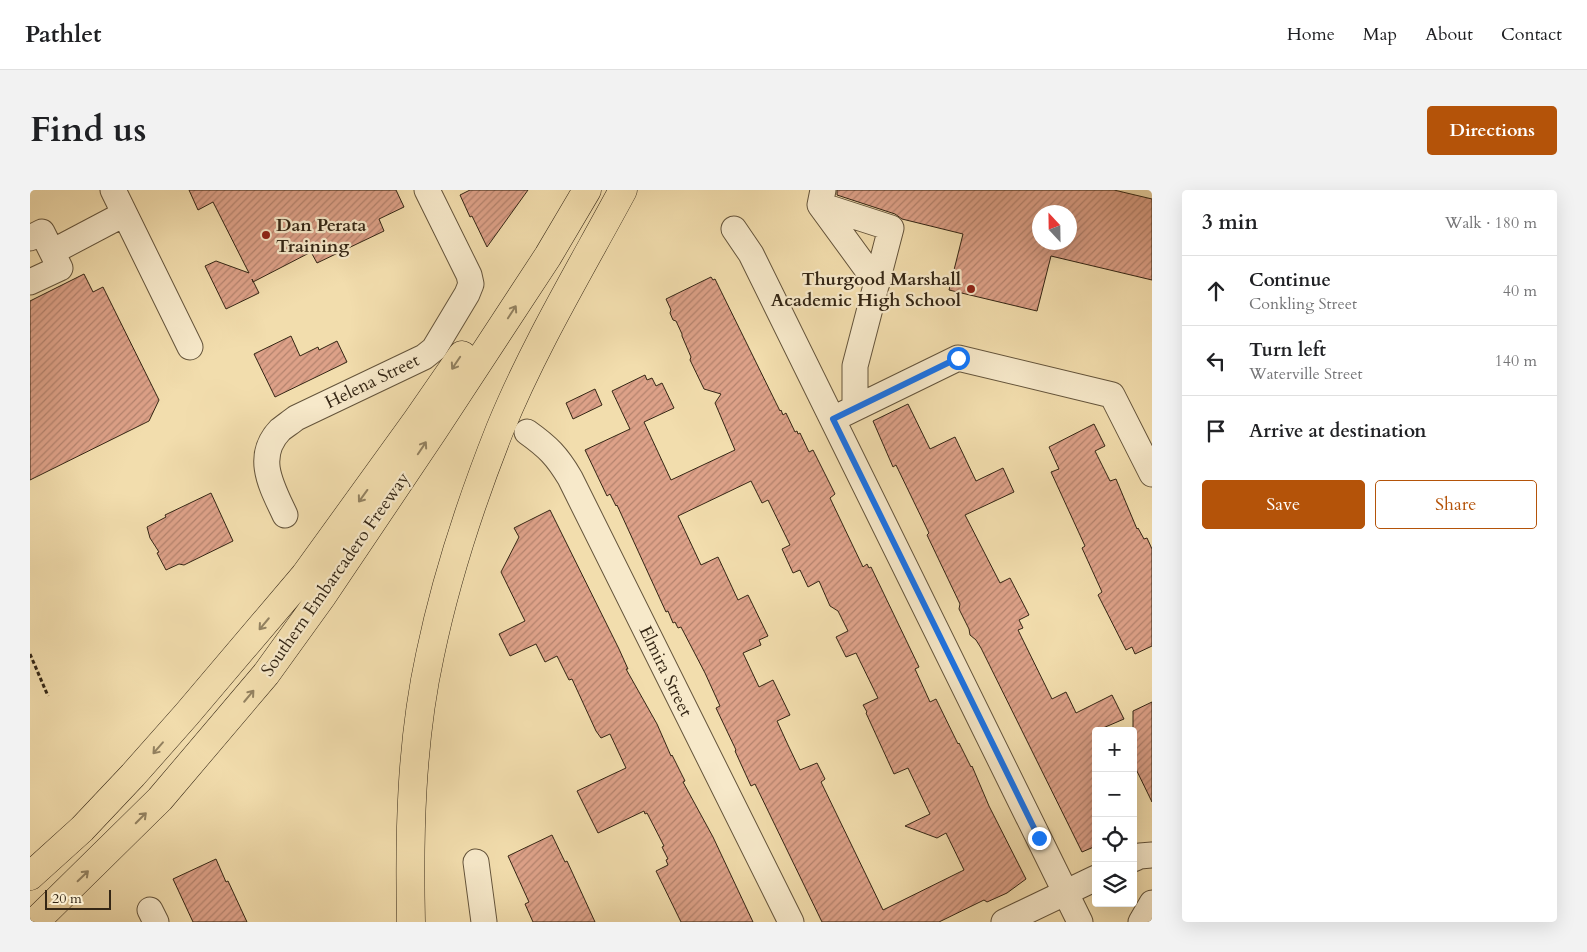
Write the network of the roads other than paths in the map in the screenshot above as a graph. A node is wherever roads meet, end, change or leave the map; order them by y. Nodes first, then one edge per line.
1 (113, 190) edge
2 (427, 190) edge
3 (569, 190) edge
4 (587, 190) edge
5 (608, 190) edge
6 (623, 190) edge
7 (822, 197) edge
8 (124, 214) junction
9 (734, 229) dead end
10 (30, 238) edge
11 (52, 252) junction
12 (30, 282) edge
13 (877, 283) junction
14 (190, 347) dead end
15 (855, 408) junction
16 (833, 419) junction
17 (527, 432) dead end
18 (1152, 474) edge
19 (285, 515) dead end
20 (1152, 855) edge
21 (1137, 857) edge
22 (476, 862) dead end
23 (30, 876) edge
24 (1092, 880) edge
25 (1066, 892) junction
26 (1152, 902) edge
27 (35, 922) edge
28 (403, 922) edge
29 (411, 922) edge
30 (484, 922) edge
31 (791, 922) edge
32 (1004, 922) edge
33 (1080, 922) edge
34 (1141, 922) edge

1 - 8 street
2 - 19 street, Helena Street
3 -> 23 highway, Southern Embarcadero Freeway
27 -> 4 highway, Southern Embarcadero Freeway
5 - 28 highway
6 - 29 highway
7 - 13 street
7 - 13 street
8 - 11 street
8 - 14 street
9 - 16 street
10 - 11 street
11 - 12 street
13 - 15 street
15 - 16 street
15 - 18 street
16 - 25 street
17 - 31 street, Elmira Street
20 - 21 street
22 - 30 street
24 - 25 street
25 - 32 street
25 - 33 street
26 - 34 street

